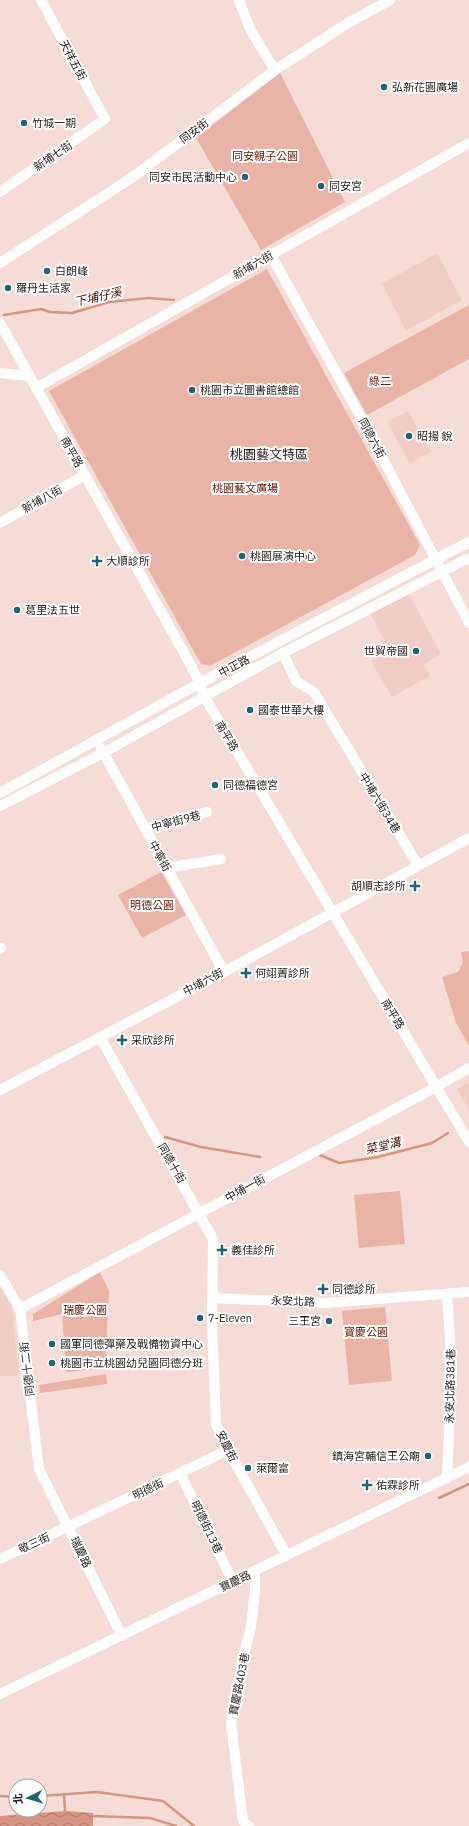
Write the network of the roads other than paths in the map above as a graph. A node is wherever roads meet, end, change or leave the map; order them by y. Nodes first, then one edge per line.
1 (41, 0) edge
2 (239, 0) edge
3 (390, 0) edge
4 (275, 70) junction
5 (105, 120) joint
6 (469, 143) edge
7 (0, 192) edge
8 (271, 255) junction
9 (0, 263) edge
10 (0, 323) edge
11 (0, 373) edge
12 (29, 376) junction
13 (36, 388) junction
14 (85, 475) junction
15 (0, 522) edge
16 (469, 542) edge
17 (469, 558) edge
18 (436, 559) junction
19 (441, 572) junction
20 (469, 623) edge
21 (283, 653) junction
22 (200, 683) junction
23 (204, 696) junction
24 (97, 741) junction
25 (103, 753) junction
26 (0, 793) edge
27 (0, 806) edge
28 (208, 812) dead end
29 (145, 829) junction
30 (469, 838) edge
31 (221, 859) dead end
32 (418, 865) junction
33 (166, 868) junction
34 (333, 913) junction
35 (224, 972) junction
36 (100, 1037) junction
37 (469, 1068) edge
38 (436, 1087) junction
39 (0, 1090) edge
40 (469, 1142) edge
41 (200, 1213) junction
42 (0, 1275) edge
43 (469, 1292) edge
44 (447, 1294) junction
45 (212, 1298) junction
46 (20, 1309) junction
47 (228, 1450) junction
48 (469, 1467) edge
49 (39, 1469) joint
50 (180, 1473) junction
51 (447, 1478) junction
52 (68, 1527) junction
53 (287, 1556) junction
54 (0, 1559) edge
55 (255, 1571) junction
56 (233, 1582) junction
57 (122, 1636) junction
58 (0, 1694) edge
59 (246, 1824) edge

1 - 5 street, 天祥五街
2 - 4 street
3 - 4 street, 同安街
4 - 9 street, 同安街
5 - 7 street, 新埔七街
6 - 8 street, 新埔六街
8 - 13 street, 新埔六街
8 - 18 street, 同德六街
10 - 12 street, 南平路
11 - 12 street
12 - 13 street, 南平路
13 - 14 street, 南平路
14 - 15 street, 新埔八街
14 - 22 street, 南平路
16 - 18 street, 中正路
17 - 19 street, 中正路
18 - 19 street, 同德六街
18 - 22 street, 中正路
19 - 20 street, 同德六街
19 - 21 street, 中正路
21 - 23 street, 中正路
21 - 32 street, 中埔六街34巷
22 - 23 street, 南平路
22 - 24 street, 中正路
23 - 25 street, 中正路
23 - 34 street, 南平路
24 - 25 street, 中寧街
24 - 26 street, 中正路
25 - 27 street, 中正路
25 - 29 street, 中寧街
28 - 29 street, 中寧街9巷
29 - 33 street, 中寧街
30 - 32 street, 中埔六街
31 - 33 street
32 - 34 street, 中埔六街
33 - 35 street, 中寧街
34 - 35 street, 中埔六街
34 - 38 street, 南平路
35 - 36 street, 中埔六街
36 - 39 street, 中埔六街
36 - 41 street, 同德十街
37 - 38 street, 中埔一街
38 - 40 street, 南平路
38 - 41 street, 中埔一街
41 - 45 street, 同德十街
41 - 46 street, 中埔一街
42 - 46 street, 同德十二街
43 - 44 street, 永安北路
44 - 45 street, 永安北路
44 - 51 street, 永安北路381巷
45 - 47 street, 安慶街
46 - 49 street, 同德十二街
47 - 50 street, 明德街
47 - 53 street, 安慶街
48 - 51 street, 寶慶路
49 - 52 street, 瑞慶路
50 - 52 street, 明德街
50 - 56 street, 明德街13巷
51 - 53 street, 寶慶路
52 - 54 street, 敬三街
52 - 57 street, 瑞慶路
53 - 55 street, 寶慶路
55 - 56 street, 寶慶路
55 - 59 street, 寶慶路403巷
56 - 57 street, 寶慶路
57 - 58 street, 寶慶路

